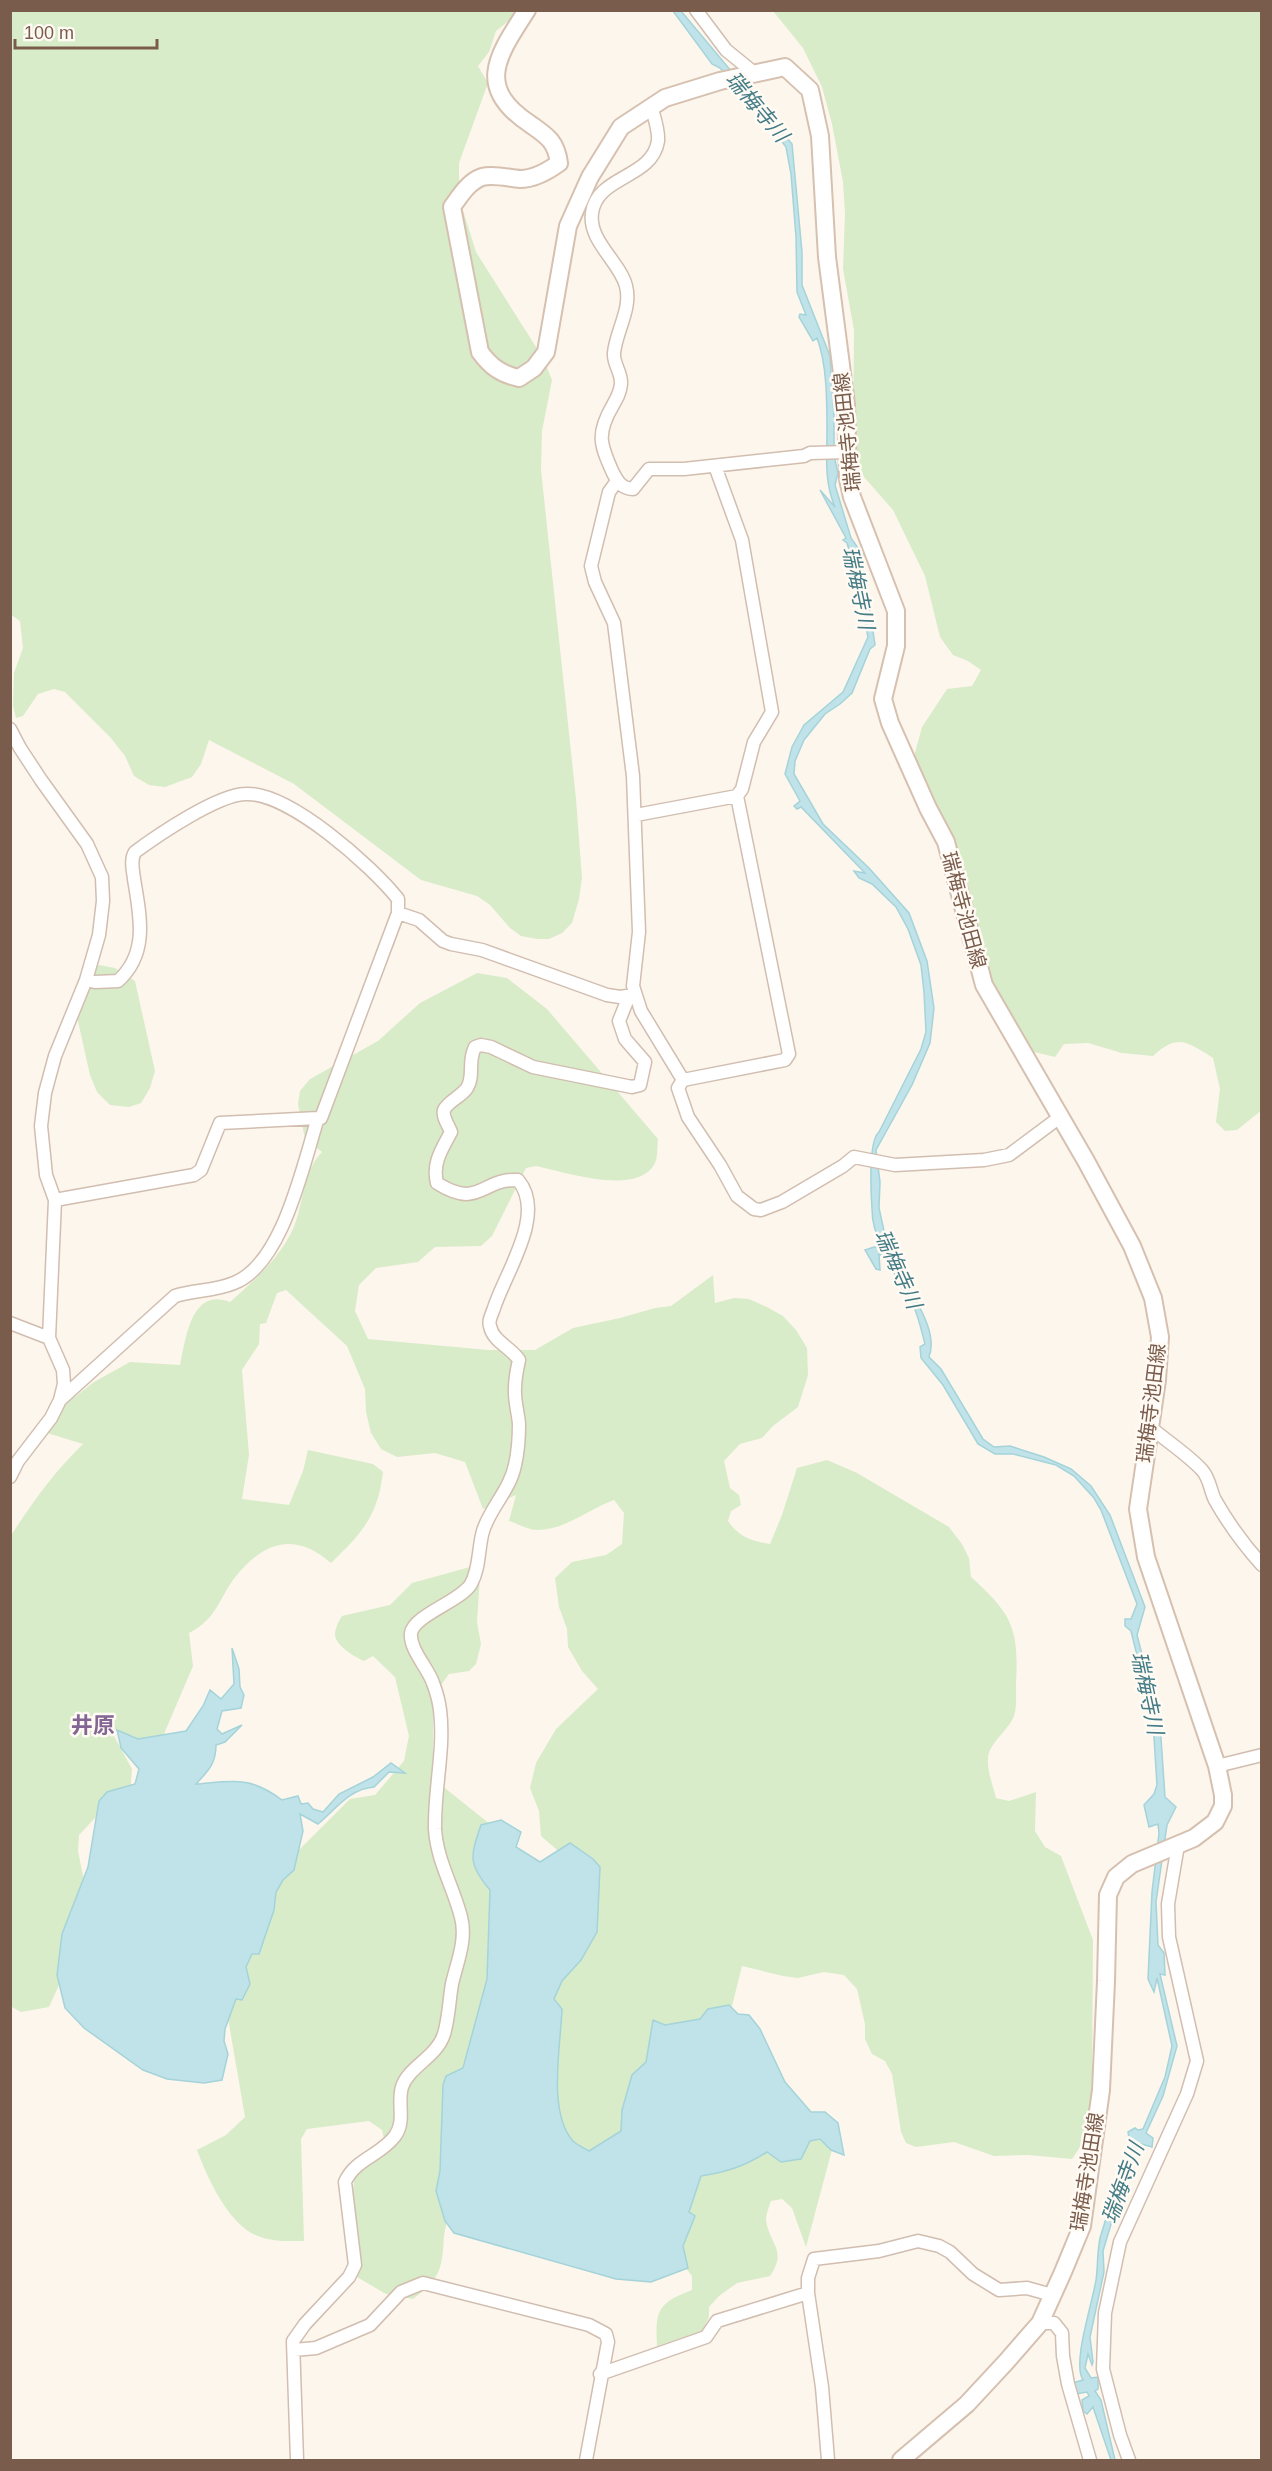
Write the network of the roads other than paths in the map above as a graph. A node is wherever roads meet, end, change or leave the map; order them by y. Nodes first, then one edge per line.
1 (527, 10) edge
2 (696, 10) edge
3 (753, 72) junction
4 (651, 105) junction
5 (849, 452) junction
6 (715, 466) junction
7 (617, 482) junction
8 (10, 729) edge
9 (737, 796) junction
10 (636, 815) junction
11 (398, 913) junction
12 (86, 980) junction
13 (632, 996) junction
14 (683, 1080) junction
15 (1060, 1117) junction
16 (318, 1118) junction
17 (55, 1200) junction
18 (10, 1323) edge
19 (49, 1338) junction
20 (60, 1400) junction
21 (1151, 1430) junction
22 (10, 1477) edge
23 (1262, 1565) edge
24 (1262, 1755) edge
25 (1217, 1766) junction
26 (1178, 1845) junction
27 (808, 2293) junction
28 (1052, 2295) junction
29 (1040, 2323) junction
30 (294, 2350) junction
31 (600, 2374) junction
32 (297, 2460) edge
33 (586, 2460) edge
34 (828, 2460) edge
35 (901, 2460) edge
36 (1090, 2460) edge
37 (1129, 2460) edge

1 - 4 main road, 瑞梅寺池田線
2 - 3 street
3 - 4 main road, 瑞梅寺池田線
3 - 5 main road, 瑞梅寺池田線
4 - 7 street
5 - 6 street
5 - 15 main road, 瑞梅寺池田線
6 - 7 street
6 - 9 street
7 - 10 street
8 - 12 street
9 - 10 street
9 - 14 street
10 - 13 street
11 - 12 street
11 - 13 street
11 - 16 street
12 - 17 street
13 - 14 street
13 - 30 street
14 - 15 street
15 - 21 main road, 瑞梅寺池田線
16 - 17 street
16 - 20 street
17 - 19 street
18 - 19 street
19 - 20 street
20 - 22 street
21 - 23 street
21 - 25 main road, 瑞梅寺池田線
24 - 25 street
25 - 26 main road, 瑞梅寺池田線
26 - 28 main road, 瑞梅寺池田線
26 - 37 street
27 - 28 street
27 - 31 street
27 - 34 street
28 - 29 main road, 瑞梅寺池田線
29 - 35 main road, 瑞梅寺池田線
29 - 36 street
30 - 31 street
30 - 32 street
31 - 33 street

